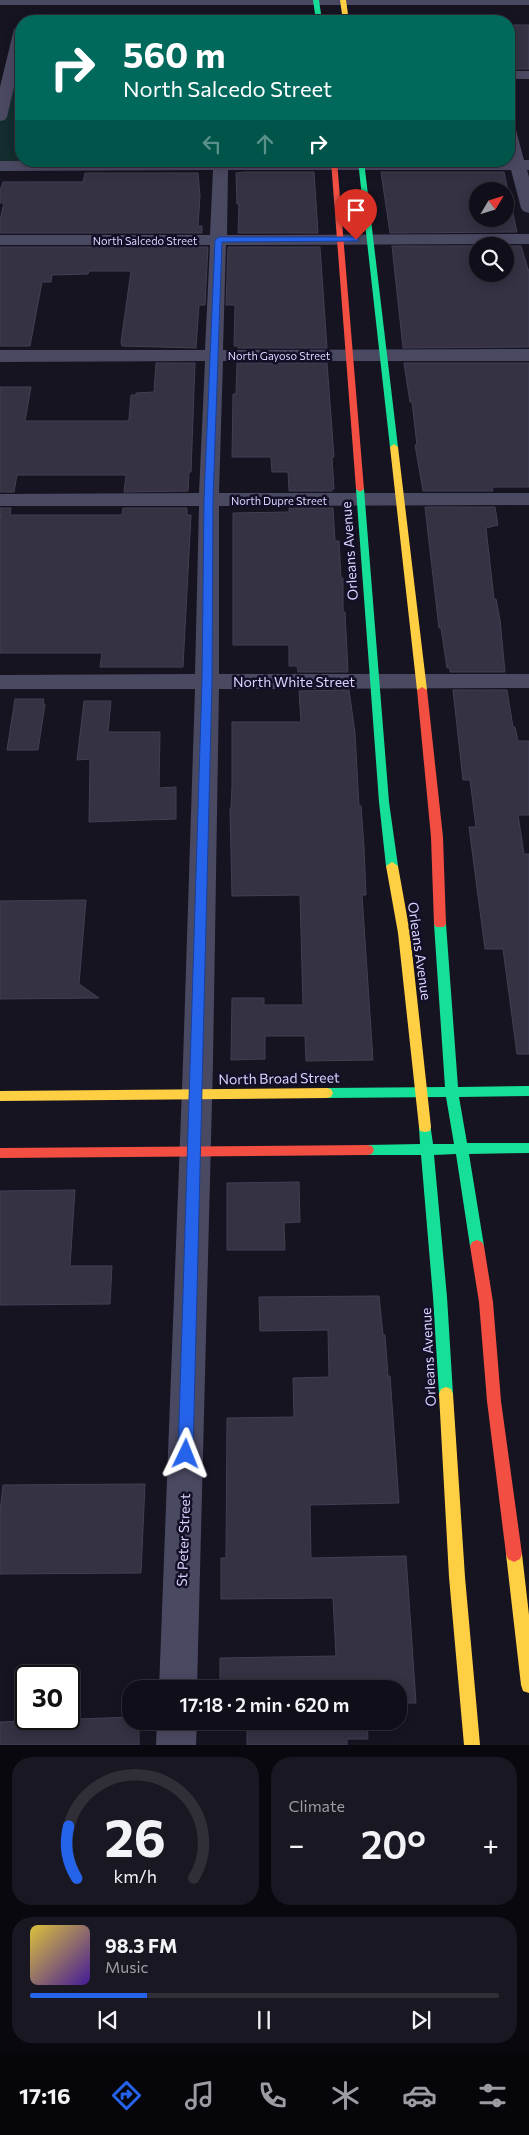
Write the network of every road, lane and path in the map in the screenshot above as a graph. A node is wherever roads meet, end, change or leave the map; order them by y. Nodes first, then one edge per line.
1 (475, 0) edge
2 (0, 1) edge
3 (28, 1) edge
4 (316, 1) edge
5 (343, 1) edge
6 (529, 1) edge
7 (229, 4) edge
8 (479, 14) dead end
9 (24, 15) edge
10 (318, 15) edge
11 (345, 15) edge
12 (15, 57) edge
13 (515, 75) edge
14 (529, 75) edge
15 (11, 76) edge
16 (0, 116) edge
17 (515, 144) edge
18 (524, 165) edge
19 (0, 166) edge
20 (15, 166) edge
21 (221, 167) edge
22 (334, 167) edge
23 (362, 167) edge
24 (529, 208) edge
25 (529, 239) edge
26 (0, 240) edge
27 (219, 240) junction
28 (340, 240) junction
29 (370, 240) junction
30 (214, 355) junction
31 (349, 355) junction
32 (384, 355) junction
33 (529, 355) edge
34 (0, 356) edge
35 (0, 500) edge
36 (209, 500) junction
37 (360, 500) junction
38 (400, 500) junction
39 (529, 500) edge
40 (207, 681) junction
41 (374, 681) junction
42 (421, 681) junction
43 (529, 681) edge
44 (0, 682) edge
45 (529, 1091) edge
46 (422, 1092) junction
47 (452, 1092) junction
48 (197, 1095) junction
49 (0, 1096) edge
50 (529, 1148) edge
51 (462, 1149) junction
52 (195, 1150) junction
53 (427, 1150) junction
54 (0, 1153) edge
55 (178, 1680) edge
56 (529, 1685) edge
57 (177, 1730) edge
58 (176, 1745) edge
59 (472, 1745) edge

1 - 5 street
1 - 6 street
1 - 8 street
2 - 3 street
3 - 7 street
3 - 9 street
4 - 5 street
4 - 7 street
4 - 10 street
5 - 11 street
12 - 15 street
13 - 14 street
15 - 16 street
17 - 18 street
18 - 24 street
19 - 20 street
21 - 27 street, St Peter Street
22 - 28 street, Orleans Avenue
23 - 29 street, Orleans Avenue
25 - 29 street, North Salcedo Street
26 - 27 street, North Salcedo Street
27 - 28 street, North Salcedo Street
27 - 30 street, St Peter Street
28 - 29 street, North Salcedo Street
28 - 31 street, Orleans Avenue
29 - 32 street, Orleans Avenue
30 - 31 street, North Gayoso Street
30 - 34 street, North Gayoso Street
30 - 36 street, St Peter Street
31 - 32 street, North Gayoso Street
31 - 37 street, Orleans Avenue
32 - 33 street, North Gayoso Street
32 - 38 street, Orleans Avenue
35 - 36 street, North Dupre Street
36 - 37 street, North Dupre Street
36 - 40 street, St Peter Street
37 - 38 street, North Dupre Street
37 - 41 street, Orleans Avenue
38 - 39 street, North Dupre Street
38 - 42 street, Orleans Avenue
40 - 41 street, North White Street
40 - 44 street, North White Street
40 - 48 street, St Peter Street
41 - 42 street, North White Street
41 - 46 street, Orleans Avenue
42 - 43 street, North White Street
42 - 47 street, Orleans Avenue
45 - 47 street, North Broad Street
46 - 47 street, North Broad Street
46 - 48 street, North Broad Street
46 - 53 street, Orleans Avenue
47 - 51 street, Orleans Avenue
48 - 49 street, North Broad Street
48 - 52 street, St Peter Street
50 - 51 street
51 - 53 street
51 - 56 street, Orleans Avenue
52 - 53 street
52 - 54 street
52 - 55 street, St Peter Street
53 - 59 street, Orleans Avenue
57 - 58 street

